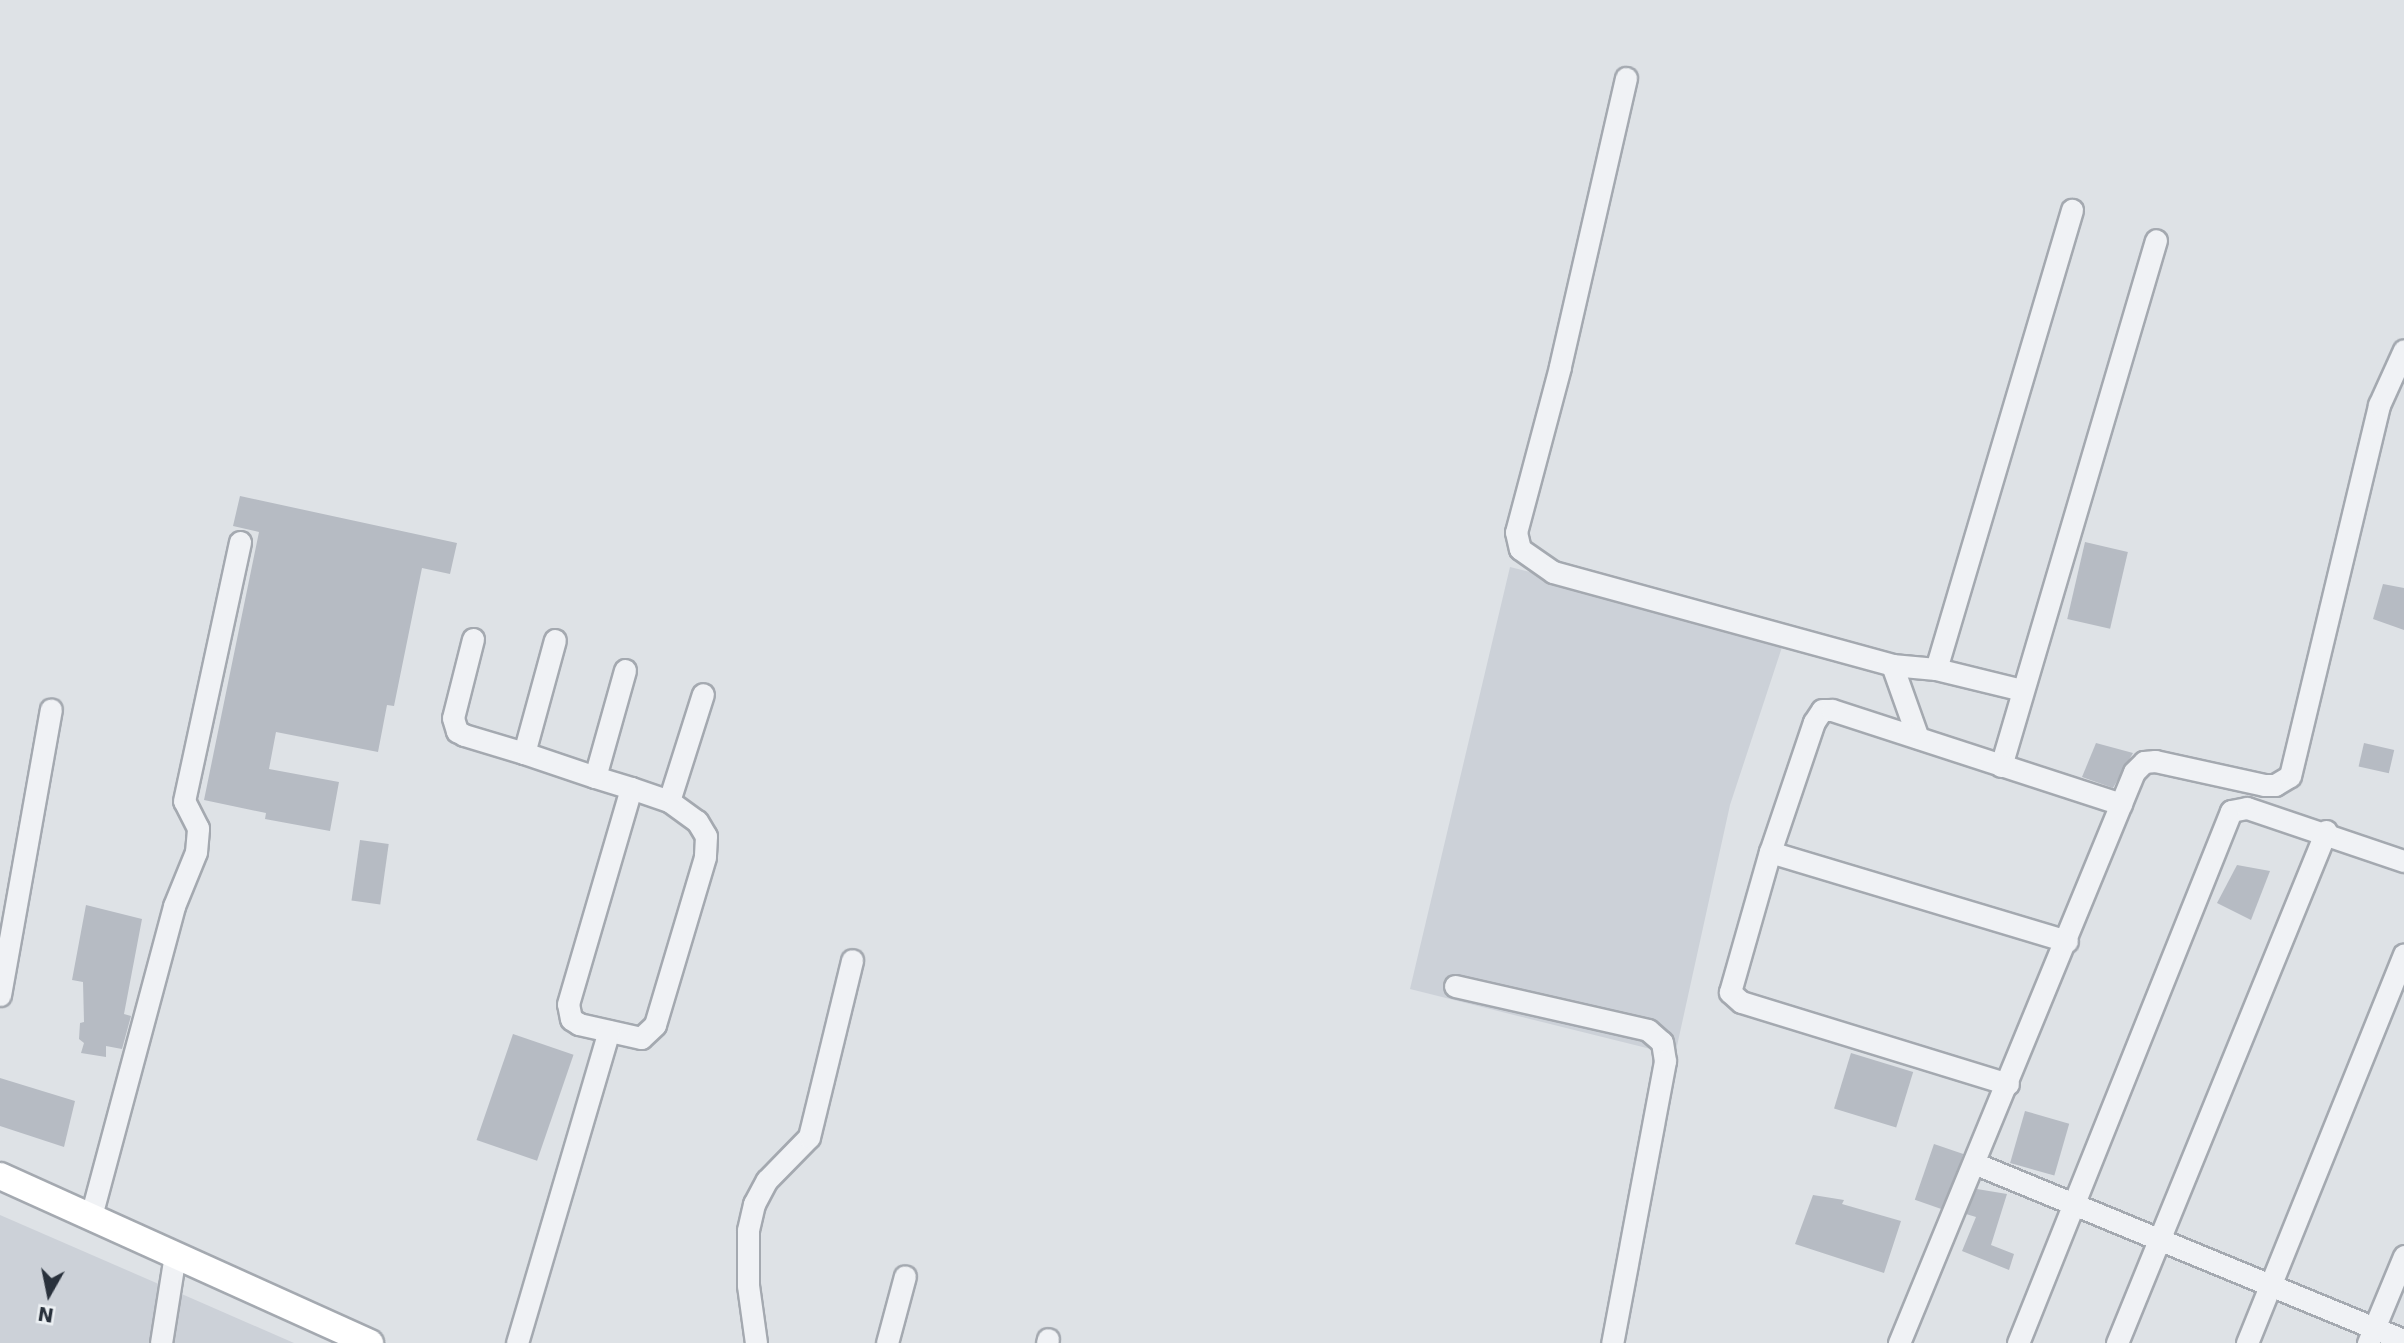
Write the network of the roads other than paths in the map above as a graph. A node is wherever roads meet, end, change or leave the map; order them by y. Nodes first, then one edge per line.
1 (1626, 78) dead end
2 (2072, 210) dead end
3 (2156, 240) dead end
4 (2404, 350) edge
5 (240, 542) dead end
6 (473, 639) dead end
7 (555, 640) dead end
8 (1892, 666) junction
9 (1936, 669) junction
10 (625, 670) dead end
11 (2022, 690) junction
12 (703, 694) dead end
13 (51, 710) dead end
14 (1918, 738) junction
15 (524, 753) junction
16 (2001, 765) junction
17 (594, 777) junction
18 (631, 788) junction
19 (669, 801) junction
20 (2121, 804) junction
21 (2326, 831) junction
22 (1770, 852) junction
23 (2404, 861) edge
24 (2067, 941) junction
25 (2404, 955) edge
26 (852, 960) dead end
27 (1455, 986) dead end
28 (0, 995) edge
29 (609, 1031) junction
30 (2008, 1084) junction
31 (1973, 1163) junction
32 (0, 1176) edge
33 (2073, 1203) junction
34 (91, 1216) junction
35 (2159, 1239) junction
36 (175, 1255) junction
37 (2404, 1256) edge
38 (905, 1276) dead end
39 (2271, 1285) junction
40 (2372, 1335) edge
41 (2404, 1340) edge
42 (161, 1343) edge
43 (370, 1343) edge
44 (517, 1343) edge
45 (756, 1343) edge
46 (887, 1343) edge
47 (1612, 1343) edge
48 (1899, 1343) edge
49 (2018, 1343) edge
50 (2117, 1343) edge
51 (2247, 1343) edge

1 - 8 street
2 - 9 street
3 - 11 street
4 - 20 street
5 - 34 street
6 - 15 street
7 - 15 street
8 - 9 street
8 - 14 street
9 - 11 street
10 - 17 street
11 - 16 street
12 - 19 street
13 - 28 street
14 - 16 street
14 - 22 street
15 - 17 street
16 - 20 street
17 - 18 street
18 - 19 street
18 - 29 street
19 - 29 street
20 - 24 street
21 - 23 street
21 - 33 street
21 - 35 street
22 - 24 street
22 - 30 street
24 - 30 street
25 - 39 street
26 - 45 street
27 - 47 street
29 - 44 street
30 - 31 street
31 - 33 street
31 - 48 street
32 - 34 main road
33 - 35 street
33 - 49 street
34 - 36 main road
35 - 39 street
35 - 50 street
36 - 42 street
36 - 43 main road
37 - 40 street
38 - 46 street
39 - 40 street
39 - 51 street
40 - 41 street

